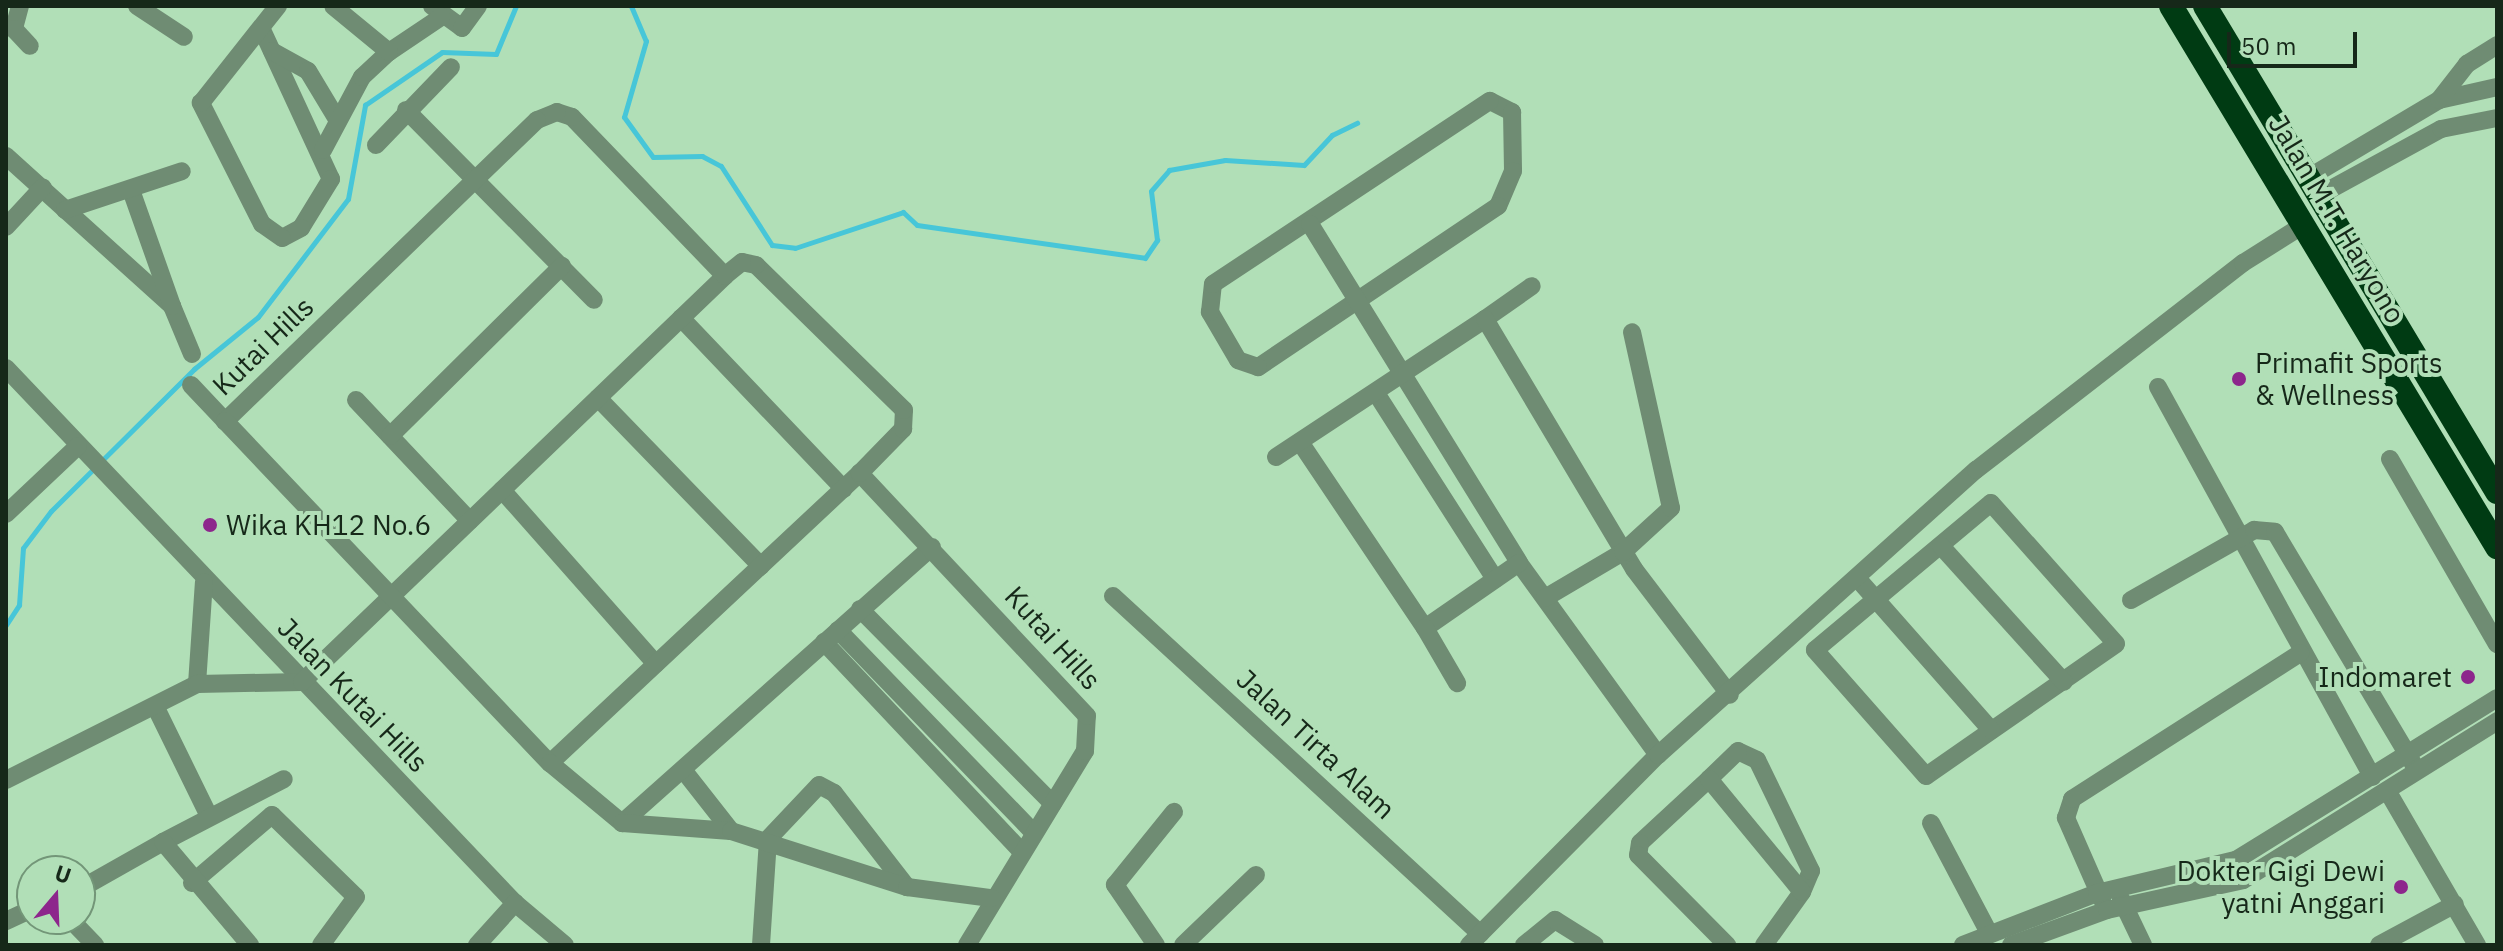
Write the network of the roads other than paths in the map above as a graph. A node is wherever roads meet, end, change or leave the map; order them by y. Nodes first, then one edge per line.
1 (20, 6) edge
2 (137, 6) edge
3 (278, 6) edge
4 (333, 6) edge
5 (478, 6) edge
6 (2171, 6) edge
7 (2205, 6) edge
8 (436, 11) edge
9 (263, 32) junction
10 (184, 37) dead end
11 (2497, 45) edge
12 (30, 46) dead end
13 (272, 51) junction
14 (389, 52) junction
15 (451, 67) dead end
16 (2497, 87) edge
17 (2439, 100) junction
18 (406, 110) junction
19 (2497, 118) edge
20 (338, 121) junction
21 (376, 145) dead end
22 (323, 150) junction
23 (6, 156) edge
24 (182, 171) dead end
25 (480, 177) junction
26 (2314, 186) junction
27 (43, 187) junction
28 (131, 190) junction
29 (65, 210) junction
30 (1310, 224) junction
31 (2305, 224) junction
32 (6, 227) edge
33 (562, 266) junction
34 (725, 276) junction
35 (1532, 286) dead end
36 (1357, 297) junction
37 (594, 300) dead end
38 (172, 306) junction
39 (681, 318) junction
40 (1485, 319) junction
41 (1632, 332) dead end
42 (192, 354) dead end
43 (6, 368) edge
44 (1400, 376) junction
45 (191, 385) dead end
46 (2158, 387) dead end
47 (1376, 393) junction
48 (598, 398) junction
49 (356, 400) dead end
50 (225, 421) junction
51 (390, 436) junction
52 (1300, 442) junction
53 (83, 449) junction
54 (1276, 457) dead end
55 (2390, 459) dead end
56 (860, 473) junction
57 (844, 489) junction
58 (502, 490) junction
59 (2497, 492) edge
60 (6, 514) edge
61 (470, 521) junction
62 (2236, 539) junction
63 (1941, 546) junction
64 (932, 547) junction
65 (2497, 547) edge
66 (1623, 552) junction
67 (1519, 563) junction
68 (761, 566) junction
69 (1857, 578) junction
70 (1495, 579) junction
71 (204, 582) junction
72 (392, 596) junction
73 (1113, 596) dead end
74 (1545, 598) junction
75 (1877, 600) junction
76 (2131, 600) dead end
77 (860, 609) junction
78 (1425, 628) junction
79 (831, 636) junction
80 (2497, 644) edge
81 (2300, 653) junction
82 (656, 664) junction
83 (302, 682) junction
84 (2064, 682) junction
85 (1457, 683) dead end
86 (197, 684) junction
87 (1730, 695) junction
88 (2497, 698) edge
89 (157, 710) junction
90 (2497, 721) edge
91 (1991, 730) junction
92 (1658, 755) junction
93 (550, 763) junction
94 (2414, 766) junction
95 (684, 771) junction
96 (284, 779) dead end
97 (1709, 779) junction
98 (6, 780) edge
99 (2386, 780) junction
100 (2352, 789) junction
101 (252, 797) junction
102 (1053, 804) junction
103 (2363, 805) junction
104 (1174, 812) dead end
105 (208, 814) junction
106 (272, 815) junction
107 (622, 823) junction
108 (1931, 823) dead end
109 (731, 831) junction
110 (1033, 832) junction
111 (768, 839) junction
112 (163, 842) junction
113 (1021, 851) junction
114 (1256, 875) dead end
115 (96, 880) edge
116 (192, 883) junction
117 (907, 887) junction
118 (2117, 889) junction
119 (1802, 892) junction
120 (2097, 893) junction
121 (991, 898) junction
122 (515, 903) junction
123 (2455, 904) junction
124 (2116, 909) junction
125 (1988, 931) junction
126 (1474, 939) edge
127 (250, 945) edge
128 (321, 945) edge
129 (477, 945) edge
130 (565, 945) edge
131 (761, 945) edge
132 (967, 945) edge
133 (1156, 945) edge
134 (1183, 945) edge
135 (1524, 945) edge
136 (1595, 945) edge
137 (1727, 945) edge
138 (1764, 945) edge
139 (1963, 945) edge
140 (2011, 945) edge
141 (2143, 945) edge
142 (2379, 945) edge
143 (2477, 945) edge

1 - 12 street
2 - 10 street
3 - 9 street
4 - 14 street
5 - 8 street
6 - 31 highway, Jalan M.T. Haryono
7 - 26 highway, Jalan M.T. Haryono
8 - 14 street
9 - 13 street
9 - 22 street
11 - 17 street
13 - 20 street
13 - 22 street
14 - 20 street
15 - 18 street
16 - 17 street
17 - 26 street
18 - 21 street
18 - 25 street
19 - 26 street
20 - 22 street
23 - 27 street
24 - 28 street
25 - 33 street
25 - 34 street, Kutai Hills
25 - 50 street, Kutai Hills
26 - 59 highway, Jalan M.T. Haryono
27 - 29 street
27 - 32 street
28 - 29 street
28 - 38 street
29 - 38 street
30 - 36 street
30 - 36 street
30 - 36 street
31 - 65 highway, Jalan M.T. Haryono
31 - 69 street
33 - 37 street
33 - 51 street
34 - 39 street
34 - 56 street
35 - 40 street
36 - 44 street
38 - 42 street
39 - 48 street
39 - 57 street
40 - 44 street
40 - 66 street
41 - 66 street
43 - 53 street
44 - 47 street
44 - 67 street
45 - 50 street
46 - 62 street
47 - 52 street
47 - 70 street
48 - 58 street
48 - 68 street
49 - 51 street
50 - 72 street, Kutai Hills
51 - 61 street
52 - 54 street
52 - 78 street
53 - 60 street
53 - 71 street, Jalan Kutai Hills
55 - 80 street
56 - 57 street
56 - 64 street, Kutai Hills
57 - 68 street
58 - 61 street
58 - 82 street
61 - 72 street
62 - 76 street
62 - 81 street
62 - 94 street
63 - 75 street
63 - 84 street
63 - 84 street
64 - 77 street
64 - 102 street, Kutai Hills
66 - 74 street
66 - 87 street
67 - 70 street
67 - 74 street
68 - 82 street
69 - 75 street
69 - 87 street
70 - 78 street
71 - 83 street, Jalan Kutai Hills
71 - 86 street
72 - 83 street
72 - 93 street, Kutai Hills
73 - 126 street, Jalan Tirta Alam
74 - 92 street
75 - 91 street
75 - 91 street
77 - 79 street
77 - 102 street
78 - 85 street
79 - 95 street
79 - 110 street
79 - 113 street
81 - 99 street
81 - 120 street
82 - 93 street
83 - 86 street
83 - 122 street, Jalan Kutai Hills
84 - 91 street
86 - 89 street
87 - 92 street
88 - 94 street
89 - 98 street
89 - 105 street
90 - 94 street
92 - 126 street
93 - 107 street, Kutai Hills
94 - 99 street
95 - 107 street
95 - 109 street
96 - 101 street
97 - 119 street
97 - 119 street
97 - 137 street
99 - 100 street
99 - 103 street
99 - 123 street
100 - 103 street
100 - 118 street
101 - 105 street
101 - 106 street
102 - 110 street, Kutai Hills
103 - 124 street
104 - 133 street
105 - 112 street
106 - 116 street
106 - 128 street
107 - 109 street
108 - 125 street
109 - 111 street
110 - 113 street, Kutai Hills
111 - 117 street
111 - 117 street
111 - 131 street
112 - 115 street
112 - 116 street
113 - 121 street, Kutai Hills
114 - 134 street
116 - 127 street
117 - 121 street
118 - 120 street
118 - 124 street
119 - 138 street
120 - 124 street
120 - 125 street
121 - 132 street, Kutai Hills
122 - 129 street
122 - 130 street, Jalan Kutai Hills
123 - 142 street
123 - 143 street
124 - 140 street
124 - 141 street
125 - 139 street
135 - 136 street

